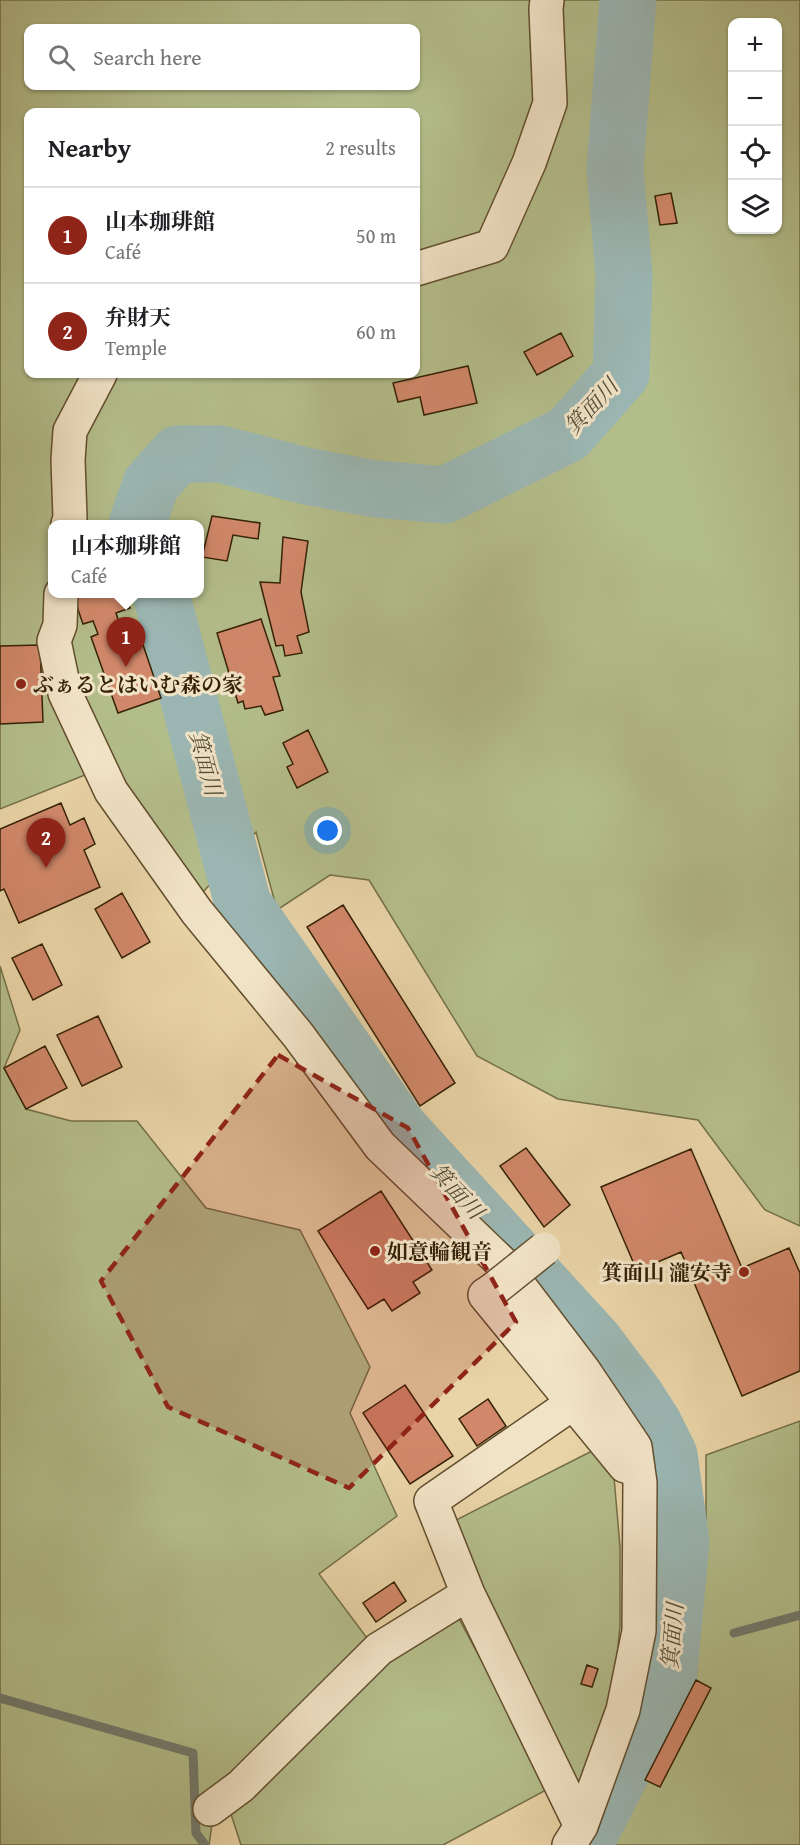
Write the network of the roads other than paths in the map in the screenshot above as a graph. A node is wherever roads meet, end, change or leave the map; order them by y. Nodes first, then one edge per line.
1 (547, 0) edge
2 (420, 268) edge
3 (98, 378) edge
4 (69, 520) edge
5 (61, 598) edge
6 (544, 1249) dead end
7 (573, 1403) junction
8 (640, 1483) junction
9 (468, 1594) junction
10 (210, 1809) dead end
11 (575, 1836) edge

1 - 2 street
3 - 4 street
5 - 8 street
6 - 7 street, bridge
7 - 8 street
7 - 9 street
8 - 11 street
9 - 10 street
9 - 11 street

